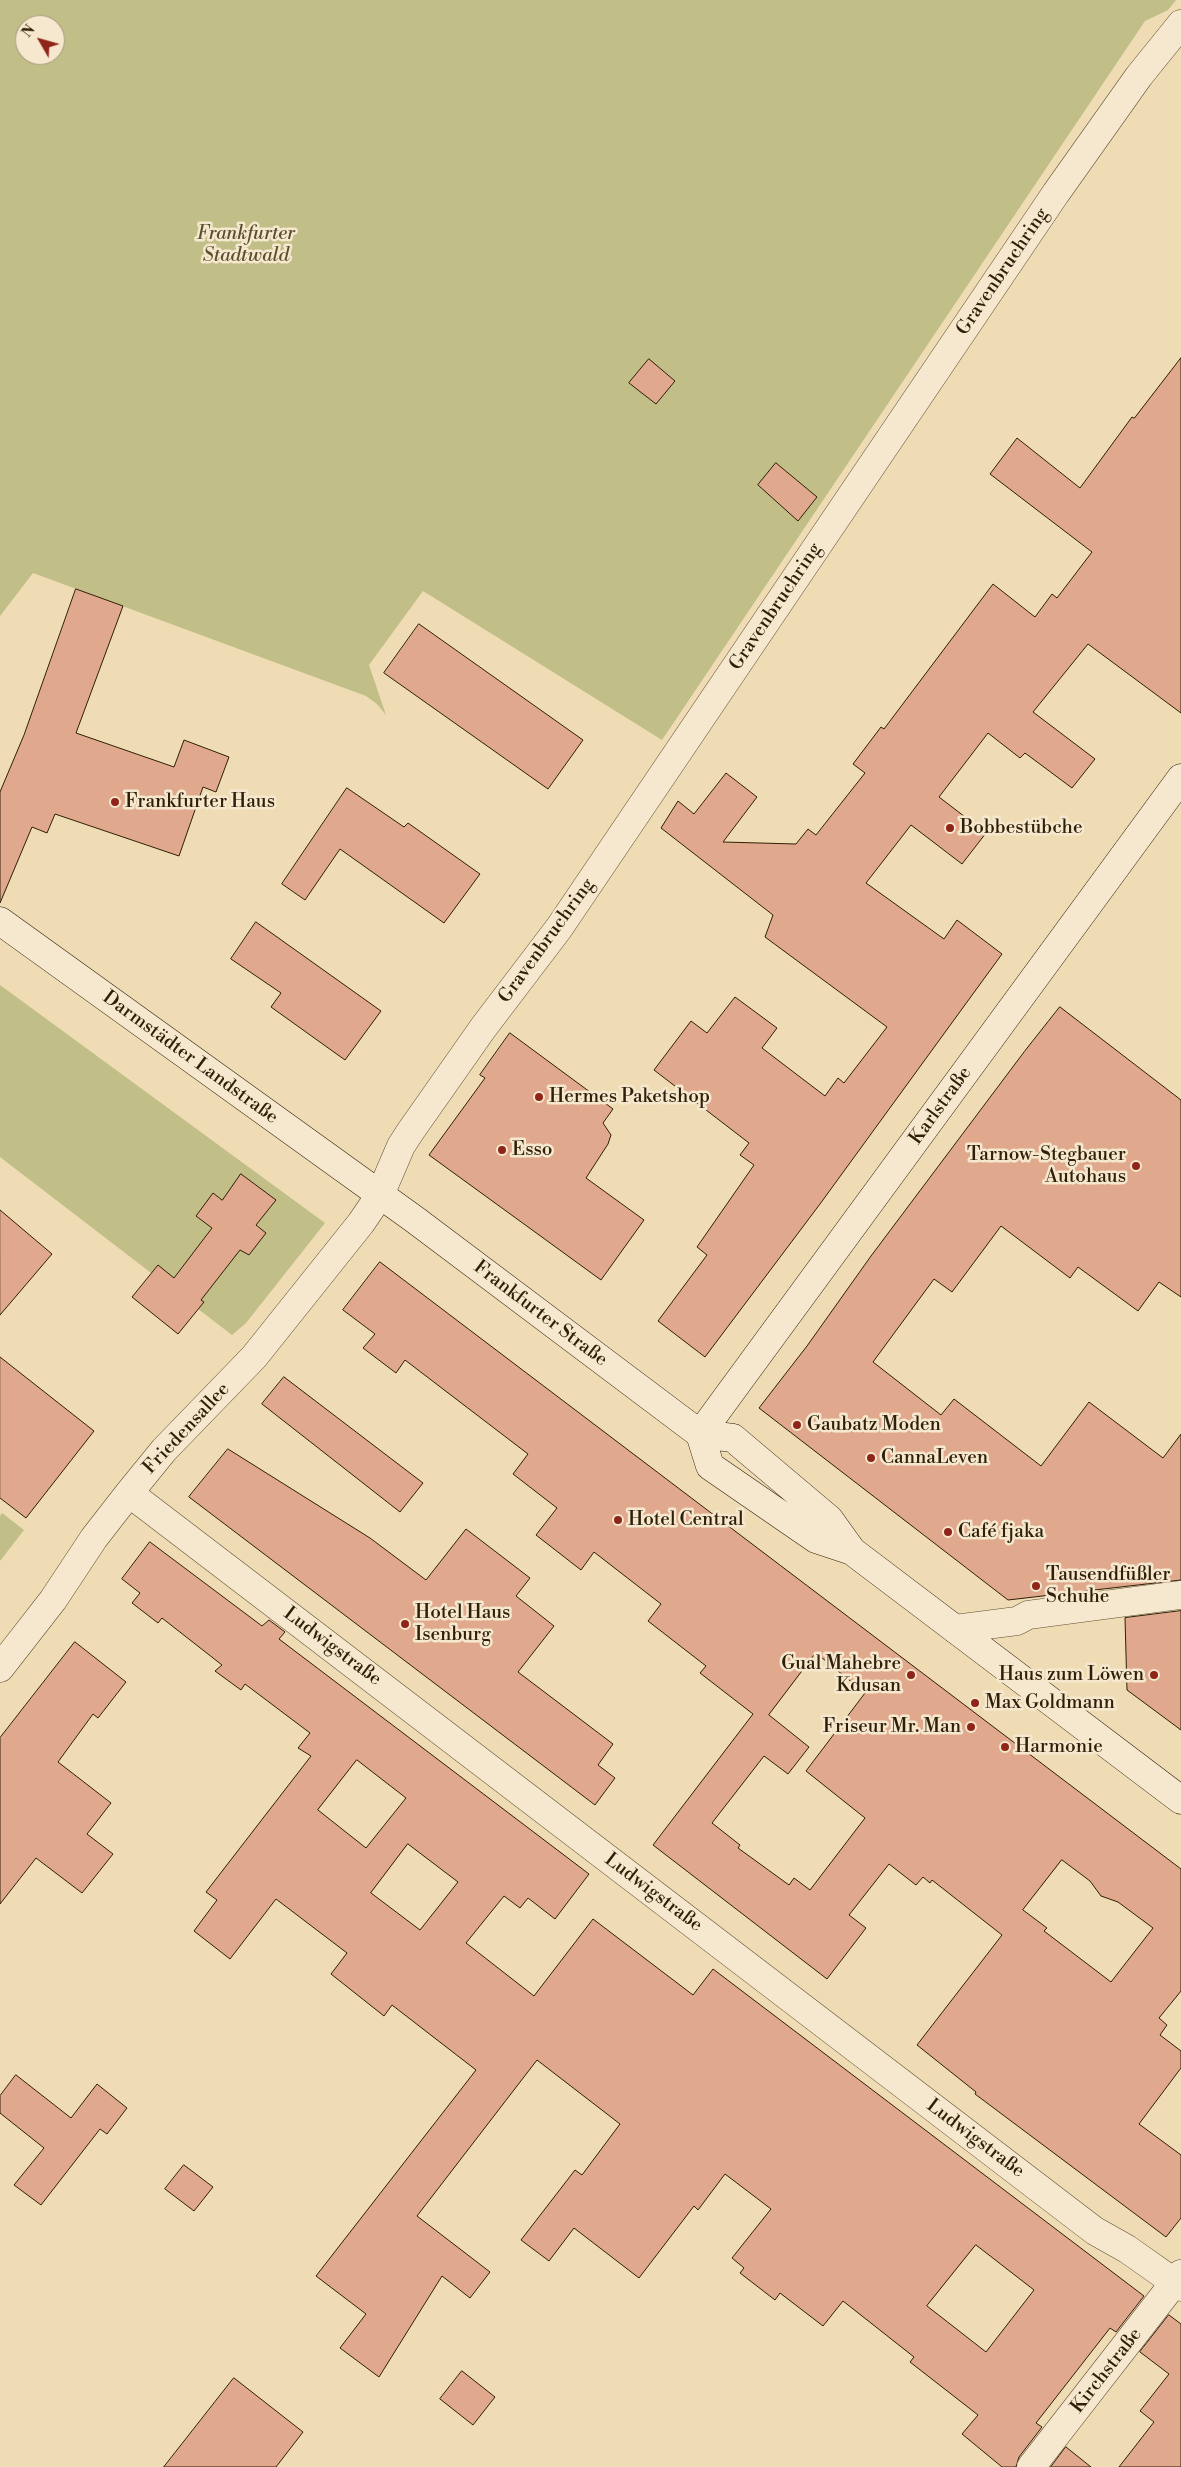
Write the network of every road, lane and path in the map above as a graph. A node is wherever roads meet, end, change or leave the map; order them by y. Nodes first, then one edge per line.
1 (1181, 24) edge
2 (1181, 778) edge
3 (0, 921) edge
4 (380, 1195) junction
5 (700, 1434) junction
6 (129, 1493) junction
7 (1181, 1595) edge
8 (955, 1629) junction
9 (0, 1668) edge
10 (1181, 1800) edge
11 (1179, 2281) edge
12 (1031, 2467) edge

1 - 4 street, Gravenbruchring
2 - 5 street, Karlstraße
3 - 4 street, Darmstädter Landstraße
4 - 5 street, Frankfurter Straße
4 - 6 street, Friedensallee
5 - 8 street
6 - 9 street, Friedensallee
6 - 11 street, Ludwigstraße
7 - 8 street
8 - 10 street
11 - 12 street, Kirchstraße

